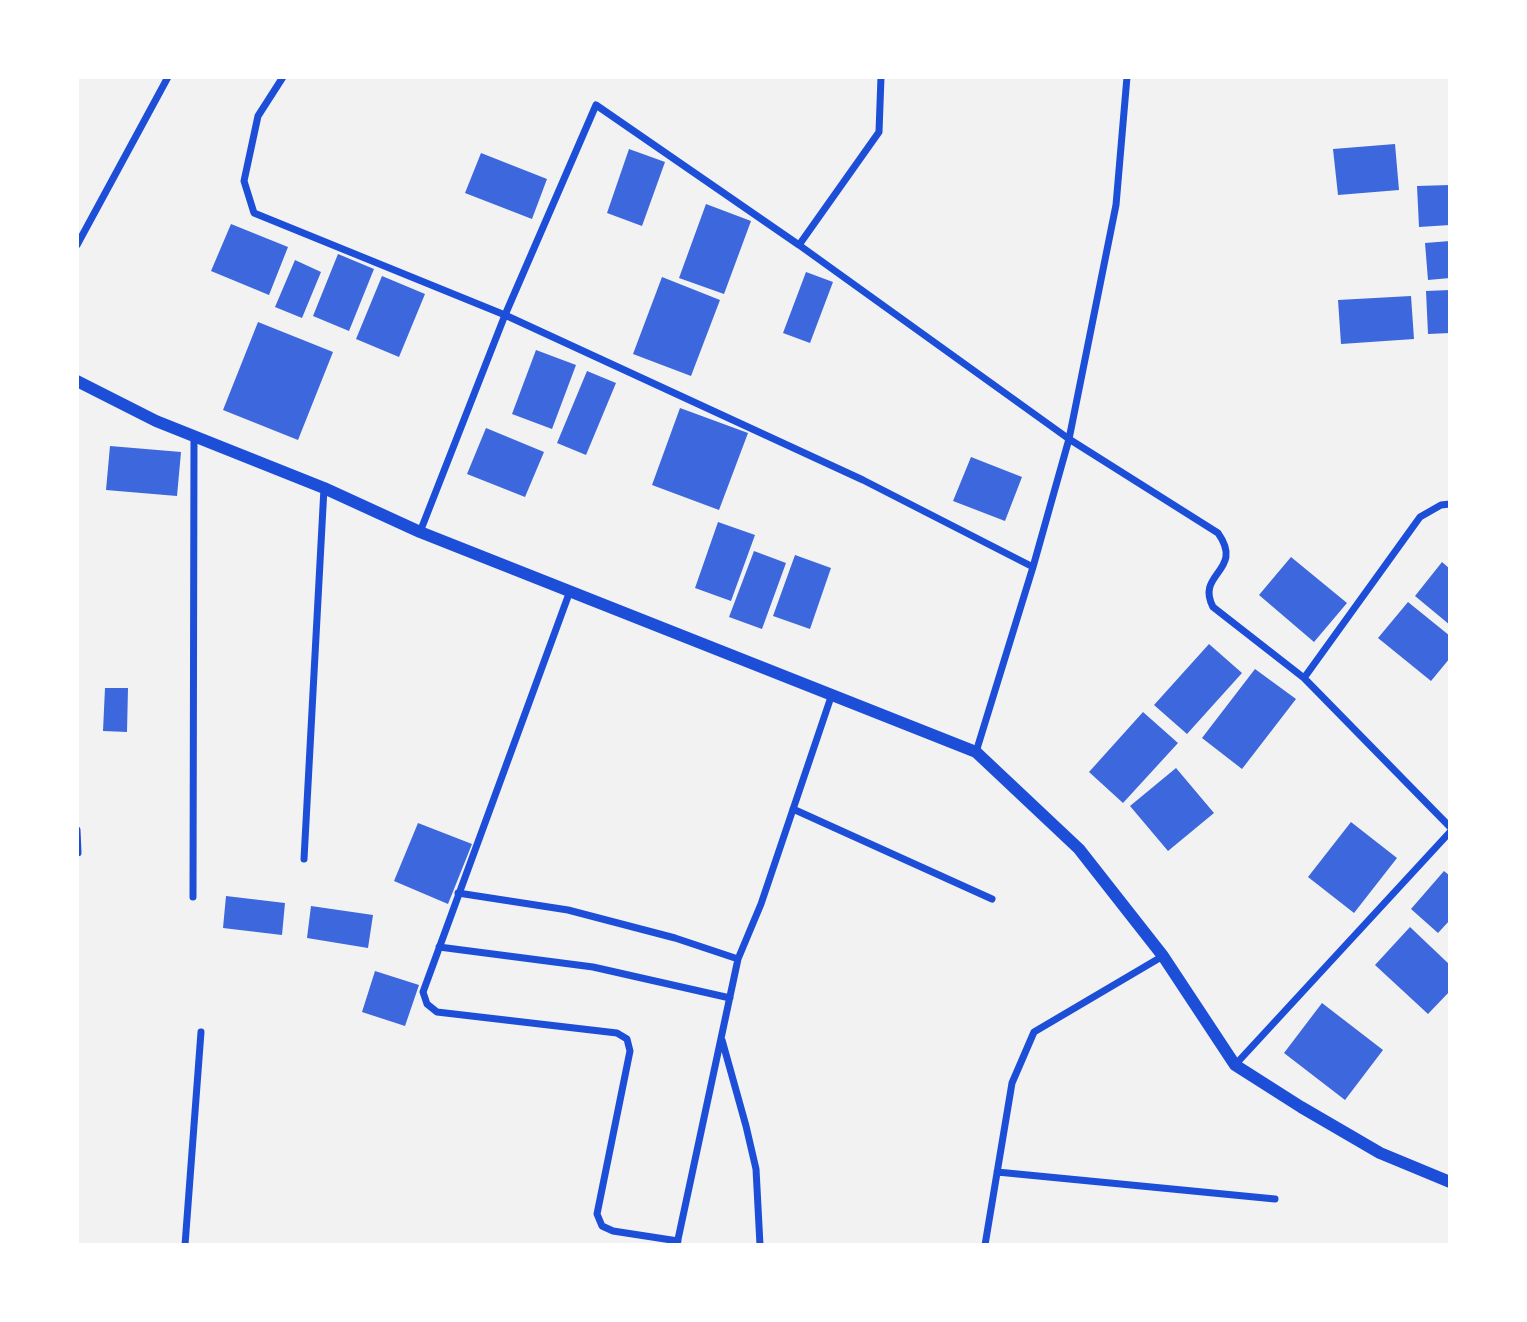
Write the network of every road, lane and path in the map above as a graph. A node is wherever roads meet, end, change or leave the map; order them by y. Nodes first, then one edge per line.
1 (168, 77) edge
2 (283, 77) edge
3 (881, 77) edge
4 (1127, 77) edge
5 (77, 245) edge
6 (799, 245) junction
7 (505, 315) junction
8 (77, 381) edge
9 (194, 436) junction
10 (1069, 439) junction
11 (324, 488) junction
12 (1450, 504) edge
13 (420, 531) junction
14 (1033, 567) junction
15 (570, 591) junction
16 (1304, 678) junction
17 (832, 694) junction
18 (976, 752) junction
19 (793, 809) junction
20 (1450, 829) edge
21 (77, 830) edge
22 (78, 853) edge
23 (304, 859) dead end
24 (458, 893) junction
25 (193, 897) dead end
26 (992, 899) dead end
27 (439, 947) junction
28 (1163, 956) junction
29 (738, 959) junction
30 (730, 998) junction
31 (201, 1032) dead end
32 (721, 1036) junction
33 (1235, 1065) junction
34 (997, 1172) junction
35 (1450, 1182) edge
36 (1275, 1199) dead end
37 (677, 1243) edge
38 (185, 1245) edge
39 (760, 1245) edge
40 (985, 1245) edge

1 - 5 street
2 - 7 street
3 - 6 street
4 - 10 street
6 - 7 street
6 - 10 street
7 - 13 street
7 - 14 street
8 - 9 street
9 - 11 street
9 - 25 street
10 - 14 street
10 - 16 street
11 - 13 street
11 - 23 street
12 - 16 street
13 - 15 street
14 - 18 street
15 - 17 street
15 - 24 street
16 - 20 street
17 - 18 street
17 - 19 street
18 - 28 street
19 - 26 street
19 - 29 street
20 - 33 street
21 - 22 street
24 - 27 street
24 - 29 street
27 - 30 street
27 - 37 street
28 - 33 street
28 - 34 street
29 - 30 street
30 - 32 street
31 - 38 street
32 - 37 street
32 - 39 street
33 - 35 street
34 - 36 street
34 - 40 street

